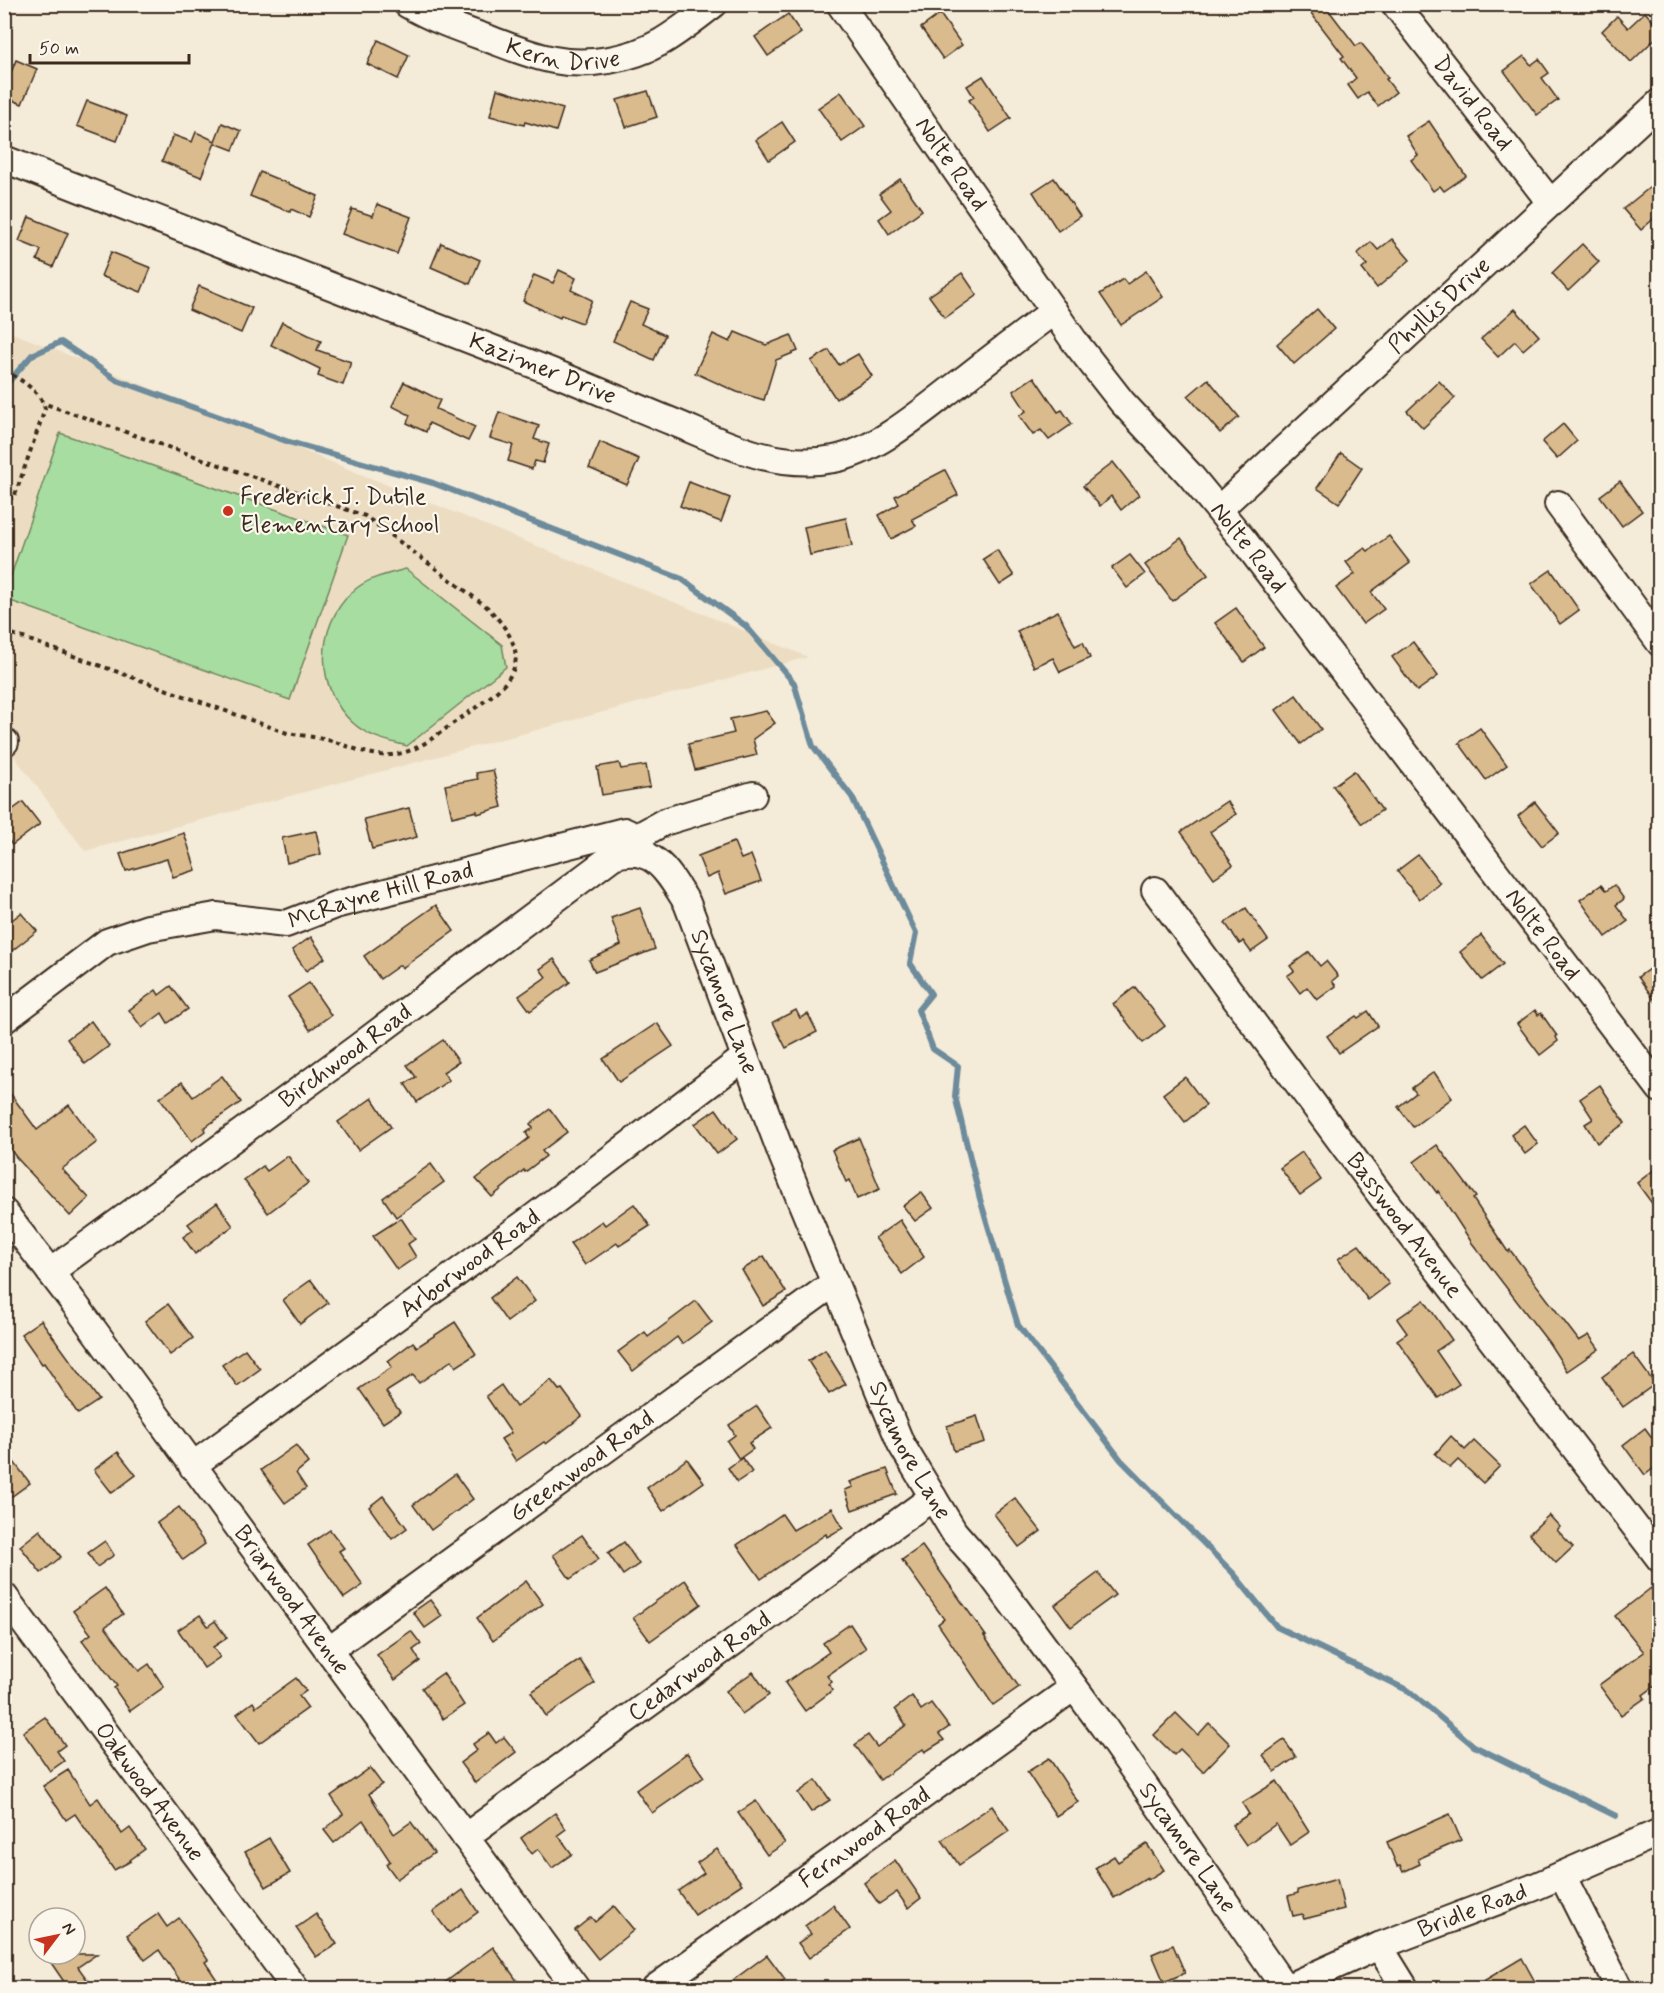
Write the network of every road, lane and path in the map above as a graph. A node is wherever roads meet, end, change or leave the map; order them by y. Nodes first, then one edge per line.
1 (407, 4) edge
2 (714, 4) edge
3 (840, 4) edge
4 (1395, 4) edge
5 (1659, 102) edge
6 (4, 159) edge
7 (1550, 202) junction
8 (1054, 310) junction
9 (4, 371) edge
10 (43, 403) junction
11 (4, 499) edge
12 (1558, 504) dead end
13 (1219, 509) junction
14 (4, 632) edge
15 (1659, 643) edge
16 (753, 795) dead end
17 (641, 846) junction
18 (1155, 890) dead end
19 (4, 1020) edge
20 (745, 1058) junction
21 (1659, 1089) edge
22 (4, 1212) edge
23 (50, 1272) junction
24 (834, 1282) junction
25 (192, 1466) junction
26 (933, 1497) junction
27 (1659, 1559) edge
28 (4, 1596) edge
29 (328, 1652) junction
30 (1074, 1687) junction
31 (1659, 1832) edge
32 (465, 1837) junction
33 (1562, 1875) junction
34 (1380, 1947) junction
35 (295, 1989) edge
36 (576, 1989) edge
37 (655, 1989) edge
38 (1285, 1989) edge
39 (1405, 1989) edge
40 (1619, 1989) edge

1 - 2 street, Kern Drive
3 - 8 street, Nolte Road
4 - 7 street, David Road
5 - 7 street, Phyllis Drive
6 - 8 street, Kazimer Drive
7 - 13 street, Phyllis Drive
8 - 13 street, Nolte Road
9 - 10 path
10 - 11 path
10 - 14 path
12 - 15 street
13 - 21 street, Nolte Road
16 - 17 street
17 - 19 street, McRayne Hill Road
17 - 20 street, Sycamore Lane
17 - 23 street, Birchwood Road
18 - 27 street, Basswood Avenue
20 - 24 street, Sycamore Lane
20 - 25 street, Arborwood Road
22 - 23 street, Briarwood Avenue
23 - 25 street, Briarwood Avenue
24 - 26 street, Sycamore Lane
24 - 29 street, Greenwood Road
25 - 29 street, Briarwood Avenue
26 - 30 street, Sycamore Lane
26 - 32 street, Cedarwood Road
28 - 35 street, Oakwood Avenue
29 - 32 street, Briarwood Avenue
30 - 37 street, Fernwood Road
30 - 38 street, Sycamore Lane
31 - 33 street, Bridle Road
32 - 36 street, Briarwood Avenue
33 - 34 street, Bridle Road
33 - 40 street
34 - 38 street, Bridle Road
34 - 39 street

